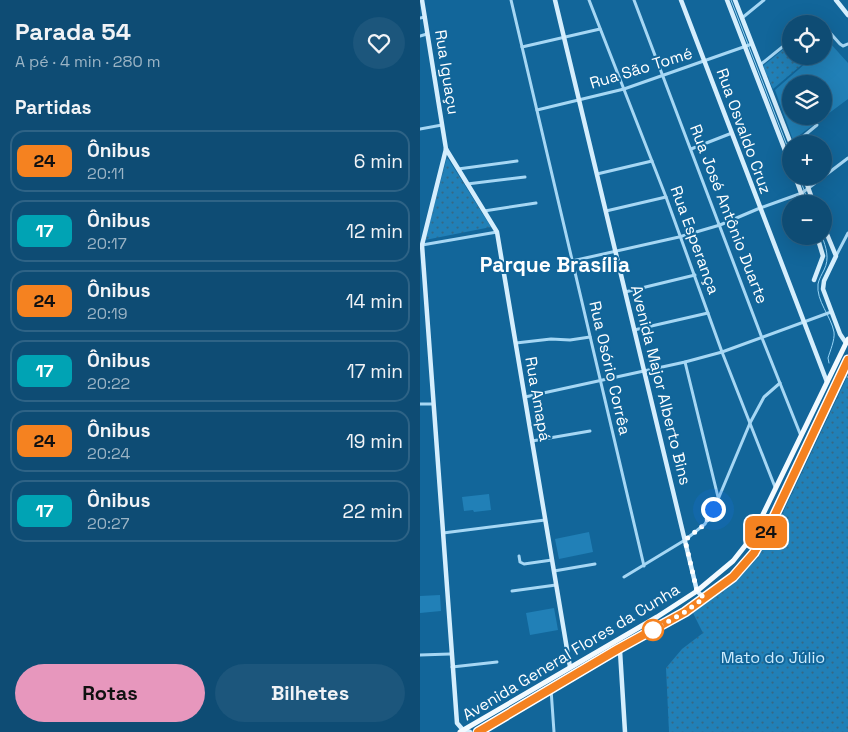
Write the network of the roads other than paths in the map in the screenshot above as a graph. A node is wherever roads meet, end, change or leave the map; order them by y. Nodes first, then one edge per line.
1 (422, 0) edge
2 (511, 0) edge
3 (555, 0) edge
4 (589, 0) edge
5 (634, 0) edge
6 (681, 0) edge
7 (728, 0) edge
8 (735, 0) edge
9 (764, 0) edge
10 (836, 0) edge
11 (848, 15) edge
12 (422, 18) edge
13 (742, 18) junction
14 (600, 30) junction
15 (428, 34) junction
16 (832, 35) edge
17 (420, 36) edge
18 (564, 38) junction
19 (751, 44) junction
20 (848, 44) edge
21 (745, 46) junction
22 (522, 47) junction
23 (782, 47) edge
24 (705, 61) junction
25 (760, 65) junction
26 (663, 76) junction
27 (624, 89) junction
28 (579, 100) junction
29 (537, 110) junction
30 (443, 125) junction
31 (817, 125) dead end
32 (420, 129) edge
33 (733, 133) junction
34 (788, 135) edge
35 (804, 135) edge
36 (782, 143) edge
37 (446, 149) junction
38 (691, 149) junction
39 (848, 158) edge
40 (518, 161) dead end
41 (652, 161) junction
42 (458, 169) junction
43 (597, 174) junction
44 (525, 176) dead end
45 (467, 184) junction
46 (798, 185) edge
47 (807, 185) edge
48 (809, 190) junction
49 (802, 194) junction
50 (811, 195) edge
51 (666, 197) junction
52 (536, 203) dead end
53 (760, 208) junction
54 (484, 211) junction
55 (606, 211) junction
56 (720, 225) junction
57 (497, 232) junction
58 (848, 232) edge
59 (679, 237) junction
60 (422, 245) junction
61 (821, 245) edge
62 (831, 245) edge
63 (616, 251) junction
64 (836, 256) junction
65 (828, 260) junction
66 (572, 261) junction
67 (422, 272) edge
68 (695, 275) junction
69 (814, 280) dead end
70 (625, 292) junction
71 (830, 312) junction
72 (708, 313) junction
73 (804, 322) junction
74 (634, 330) junction
75 (590, 337) junction
76 (762, 338) junction
77 (847, 342) edge
78 (516, 343) junction
79 (722, 352) junction
80 (848, 360) edge
81 (685, 362) junction
82 (644, 371) junction
83 (600, 381) junction
84 (827, 382) junction
85 (780, 383) junction
86 (836, 387) junction
87 (525, 397) junction
88 (420, 404) edge
89 (433, 404) junction
90 (750, 423) junction
91 (590, 431) dead end
92 (801, 436) junction
93 (532, 441) junction
94 (776, 489) junction
95 (718, 497) junction
96 (546, 520) junction
97 (442, 533) junction
98 (685, 540) junction
99 (519, 556) dead end
100 (552, 560) junction
101 (595, 564) dead end
102 (644, 566) junction
103 (554, 571) junction
104 (624, 577) dead end
105 (556, 584) junction
106 (512, 591) dead end
107 (697, 591) junction
108 (704, 598) junction
109 (610, 644) junction
110 (618, 649) junction
111 (450, 654) junction
112 (420, 655) edge
113 (497, 662) dead end
114 (451, 667) junction
115 (570, 668) junction
116 (552, 689) junction
117 (461, 731) edge
118 (470, 732) edge
119 (478, 732) edge
120 (554, 732) edge
121 (625, 732) edge

1 - 12 street, Rua Iguaçu
2 - 22 street, Rua Osório Corrêa
3 - 18 street, Avenida Major Alberto Bins
4 - 14 street, Rua Esperança
5 - 26 street, Rua José Antônio Duarte
6 - 24 street, Rua Osvaldo Cruz
7 - 21 street
8 - 13 street
9 - 13 street
10 - 11 street
12 - 15 street, Rua Iguaçu
13 - 19 street
14 - 18 street
14 - 27 street, Rua Esperança
15 - 17 street
15 - 30 street, Rua Iguaçu
16 - 20 street
18 - 22 street
18 - 28 street, Avenida Major Alberto Bins
19 - 21 street, Rua São Tomé
19 - 25 street
21 - 24 street, Rua São Tomé
21 - 36 street
22 - 29 street, Rua Osório Corrêa
23 - 25 street
24 - 26 street, Rua São Tomé
24 - 33 street, Rua Osvaldo Cruz
25 - 34 street
26 - 27 street, Rua São Tomé
26 - 38 street, Rua José Antônio Duarte
27 - 28 street, Rua São Tomé
27 - 41 street, Rua Esperança
28 - 29 street, Rua São Tomé
28 - 43 street, Avenida Major Alberto Bins
29 - 66 street, Rua Osório Corrêa
30 - 32 street
30 - 37 street, Rua Iguaçu
31 - 35 street
33 - 38 street
33 - 53 street, Rua Osvaldo Cruz
37 - 42 street, Rua Amapá
37 - 60 street
38 - 56 street, Rua José Antônio Duarte
39 - 48 street
40 - 42 street
41 - 43 street
41 - 51 street, Rua Esperança
42 - 45 street, Rua Amapá
43 - 55 street, Avenida Major Alberto Bins
44 - 45 street
45 - 54 street, Rua Amapá
46 - 49 street
47 - 48 street
48 - 49 street
48 - 50 street
49 - 53 street
51 - 55 street
51 - 59 street, Rua Esperança
52 - 54 street
53 - 56 street
53 - 73 street, Rua Osvaldo Cruz
54 - 57 street, Rua Amapá
55 - 63 street, Avenida Major Alberto Bins
56 - 59 street
56 - 76 street, Rua José Antônio Duarte
57 - 60 street
57 - 78 street, Rua Amapá
58 - 64 street
59 - 63 street
59 - 68 street, Rua Esperança
60 - 67 street
61 - 65 street
62 - 64 street
63 - 66 street
63 - 70 street, Avenida Major Alberto Bins
64 - 65 street
65 - 69 street
65 - 71 street
66 - 75 street, Rua Osório Corrêa
67 - 89 street
68 - 70 street
68 - 72 street, Rua Esperança
70 - 74 street, Avenida Major Alberto Bins
71 - 73 street
71 - 77 street
72 - 74 street
72 - 79 street, Rua Esperança
73 - 76 street
73 - 84 street, Rua Osvaldo Cruz
74 - 82 street, Avenida Major Alberto Bins
75 - 78 street
75 - 83 street, Rua Osório Corrêa
76 - 79 street
76 - 85 street, Rua José Antônio Duarte
77 - 84 main road, Avenida General Flores da Cunha
78 - 87 street, Rua Amapá
79 - 81 street
79 - 90 street, Rua Esperança
80 - 86 main road, Avenida General Flores da Cunha
81 - 82 street
81 - 95 street
82 - 83 street
82 - 98 street, Avenida Major Alberto Bins
83 - 87 street
83 - 102 street, Rua Osório Corrêa
84 - 86 main road
84 - 92 main road, Avenida General Flores da Cunha
85 - 90 street
85 - 92 street, Rua José Antônio Duarte
86 - 108 main road, Avenida General Flores da Cunha
87 - 93 street, Rua Amapá
88 - 89 street
89 - 97 street
90 - 94 street, Rua Esperança
90 - 95 street
91 - 93 street
92 - 94 main road, Avenida General Flores da Cunha
93 - 96 street, Rua Amapá
94 - 107 main road, Avenida General Flores da Cunha
95 - 98 street
96 - 97 street
96 - 100 street, Rua Amapá
97 - 111 street
98 - 102 street
98 - 107 street, Avenida Major Alberto Bins
99 - 100 street
100 - 103 street, Rua Amapá
101 - 103 street
102 - 104 street
103 - 105 street, Rua Amapá
105 - 106 street
105 - 115 street, Rua Amapá
107 - 108 street
107 - 109 main road, Avenida General Flores da Cunha
108 - 110 main road, Avenida General Flores da Cunha
109 - 110 main road
109 - 115 main road, Avenida General Flores da Cunha
110 - 116 main road, Avenida General Flores da Cunha
110 - 121 street
111 - 112 street
111 - 114 street
113 - 114 street
114 - 117 street
115 - 117 main road, Avenida General Flores da Cunha
116 - 119 main road, Avenida General Flores da Cunha
116 - 120 street
117 - 118 street

